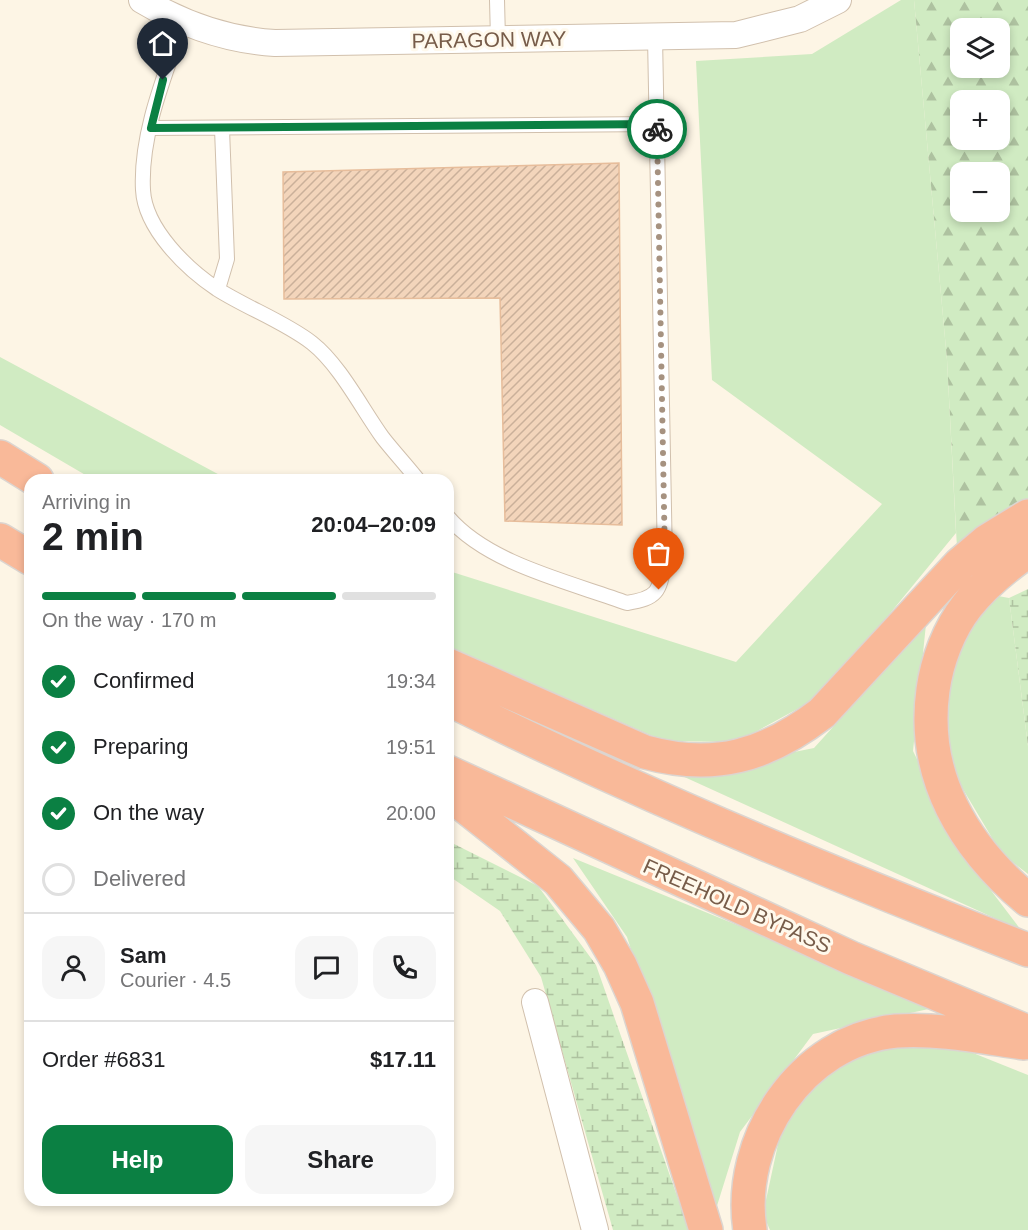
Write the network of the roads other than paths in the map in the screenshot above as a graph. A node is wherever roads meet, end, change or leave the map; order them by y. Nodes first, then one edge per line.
1 (142, 0) edge
2 (498, 0) edge
3 (838, 0) edge
4 (183, 23) junction
5 (655, 37) junction
6 (498, 39) junction
7 (657, 124) junction
8 (151, 128) junction
9 (222, 129) junction
10 (218, 289) junction
11 (0, 457) edge
12 (27, 474) edge
13 (413, 474) edge
14 (1028, 516) edge
15 (454, 524) edge
16 (0, 540) edge
17 (1028, 551) edge
18 (24, 554) edge
19 (454, 668) edge
20 (454, 702) edge
21 (454, 775) edge
22 (454, 797) edge
23 (1028, 900) edge
24 (1028, 950) edge
25 (535, 1002) dead end
26 (1028, 1032) edge
27 (1028, 1043) edge
28 (595, 1230) edge
29 (706, 1230) edge
30 (750, 1230) edge

1 - 4 street, PARAGON WAY
2 - 6 lane
3 - 5 street, PARAGON WAY
4 - 6 street, PARAGON WAY
4 - 8 lane
5 - 6 street, PARAGON WAY
5 - 7 lane
7 - 9 lane
7 - 15 lane
8 - 9 lane
8 - 10 lane
9 - 10 lane
10 - 13 lane
11 - 12 highway
14 - 19 highway
16 - 18 highway
17 - 23 highway
20 - 24 highway
21 - 26 highway, FREEHOLD BYPASS
22 - 29 highway
25 - 28 street
27 - 30 highway

